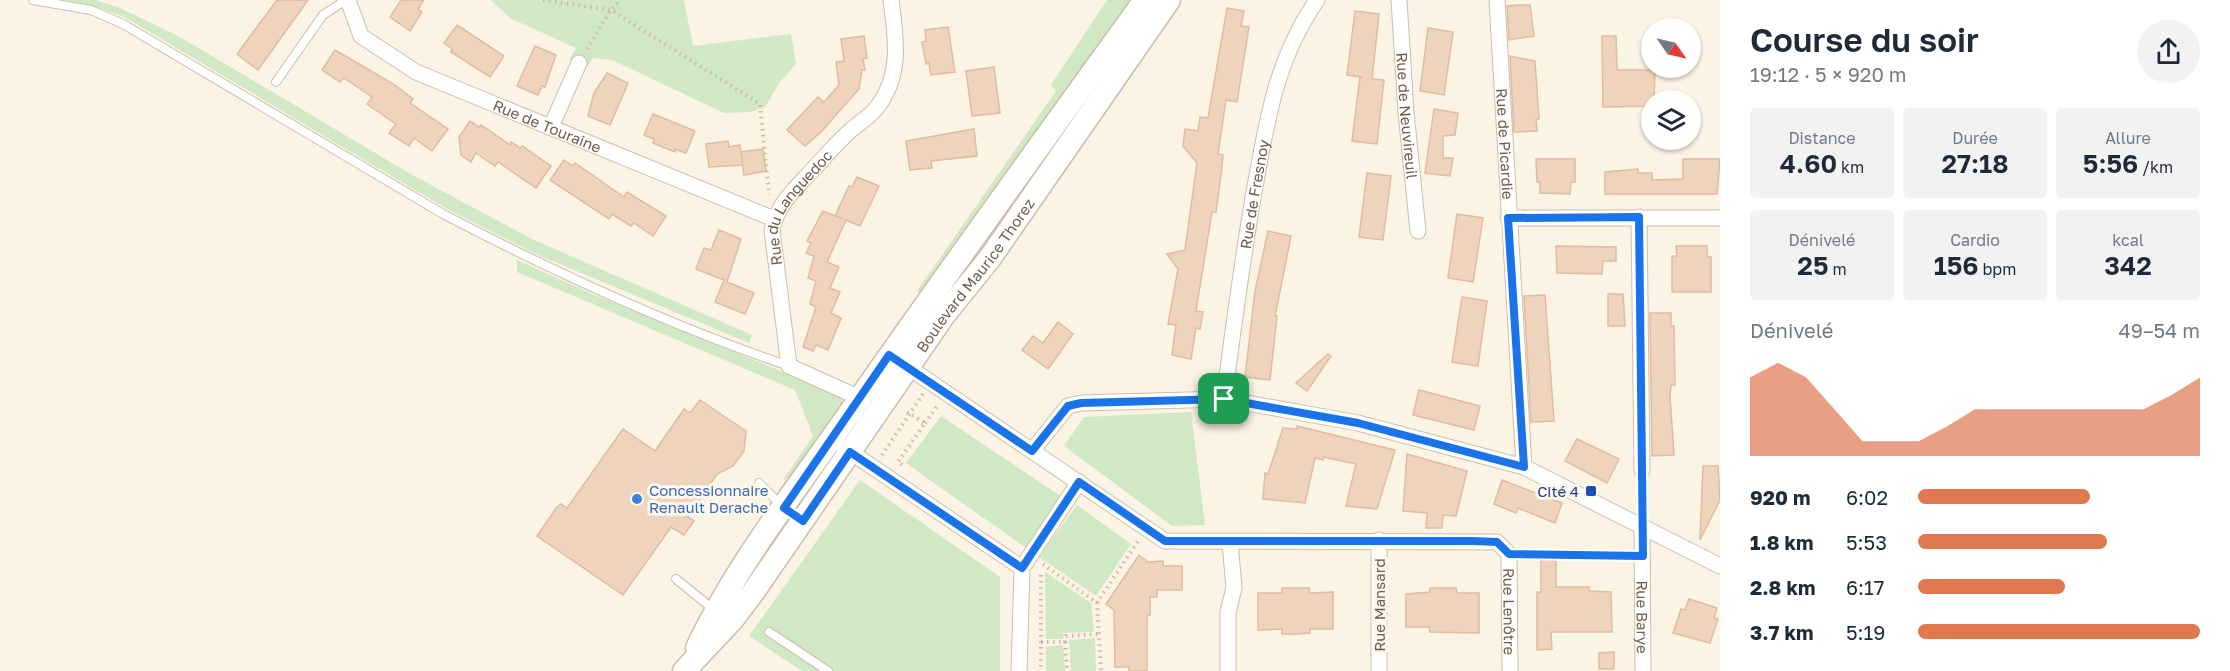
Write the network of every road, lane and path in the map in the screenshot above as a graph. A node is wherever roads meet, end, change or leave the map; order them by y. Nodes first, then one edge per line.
1 (33, 0) edge
2 (347, 0) edge
3 (543, 0) edge
4 (620, 0) edge
5 (891, 0) edge
6 (1145, 0) edge
7 (1169, 0) edge
8 (1317, 0) edge
9 (1399, 0) edge
10 (1497, 0) edge
11 (611, 10) junction
12 (579, 63) joint
13 (276, 82) dead end
14 (550, 127) junction
15 (1639, 217) junction
16 (1508, 218) junction
17 (1720, 218) edge
18 (774, 219) junction
19 (1418, 231) dead end
20 (889, 355) junction
21 (789, 366) junction
22 (908, 368) junction
23 (930, 383) junction
24 (860, 398) junction
25 (1224, 399) junction
26 (947, 411) dead end
27 (924, 423) dead end
28 (831, 439) junction
29 (1032, 451) junction
30 (850, 452) junction
31 (1524, 467) junction
32 (873, 468) junction
33 (1642, 470) joint
34 (1079, 482) junction
35 (759, 483) dead end
36 (784, 508) junction
37 (803, 521) junction
38 (1642, 525) junction
39 (1128, 535) dead end
40 (1379, 540) junction
41 (1230, 542) junction
42 (1509, 554) junction
43 (1643, 556) junction
44 (1041, 562) dead end
45 (1720, 566) edge
46 (1022, 568) junction
47 (676, 579) dead end
48 (1096, 603) dead end
49 (724, 615) junction
50 (769, 632) dead end
51 (1098, 634) dead end
52 (1041, 642) junction
53 (1065, 642) junction
54 (687, 667) edge
55 (828, 671) edge
56 (1019, 671) edge
57 (1041, 671) edge
58 (1067, 671) edge
59 (1228, 671) edge
60 (1379, 671) edge
61 (1510, 671) edge
62 (1643, 671) edge

1 - 21 lane
2 - 13 lane
2 - 14 street, Rue de Touraine
3 - 11 path
4 - 11 path
5 - 18 street, Rue du Languedoc
6 - 20 street, Boulevard Maurice Thorez
7 - 22 street, Boulevard Maurice Thorez
8 - 25 street, Rue de Fresnoy
9 - 19 street, Rue de Neuvireuil
10 - 16 street, Rue de Picardie
11 - 12 path
11 - 18 path
12 - 14 street
14 - 18 street, Rue de Touraine
15 - 16 street
15 - 17 street
15 - 33 street
16 - 31 street, Rue de Picardie
18 - 21 street, Rue du Languedoc
20 - 22 street
20 - 24 street, Boulevard Maurice Thorez
21 - 24 street
22 - 23 street
22 - 30 street, Boulevard Maurice Thorez
23 - 29 street
23 - 32 path
24 - 28 street, Boulevard Maurice Thorez
25 - 29 street
25 - 31 street
26 - 27 path
28 - 30 street
28 - 36 street, Boulevard Maurice Thorez
29 - 34 street
30 - 32 street
30 - 37 street, Boulevard Maurice Thorez
31 - 38 street
32 - 46 street
33 - 38 path
34 - 41 street
34 - 46 street
35 - 36 lane
36 - 37 lane
36 - 49 street, Boulevard Maurice Thorez
37 - 49 street, Boulevard Maurice Thorez
38 - 43 street, Rue Barye
38 - 45 street
39 - 48 path
40 - 41 street
40 - 42 street
40 - 60 street, Rue Mansard
41 - 59 street
42 - 43 path
42 - 61 street, Rue Lenôtre
43 - 62 street, Rue Barye
44 - 52 path
46 - 56 street
47 - 49 lane
49 - 54 street, Boulevard Maurice Thorez
50 - 55 lane
51 - 53 path
52 - 53 path
52 - 57 path
53 - 58 path

